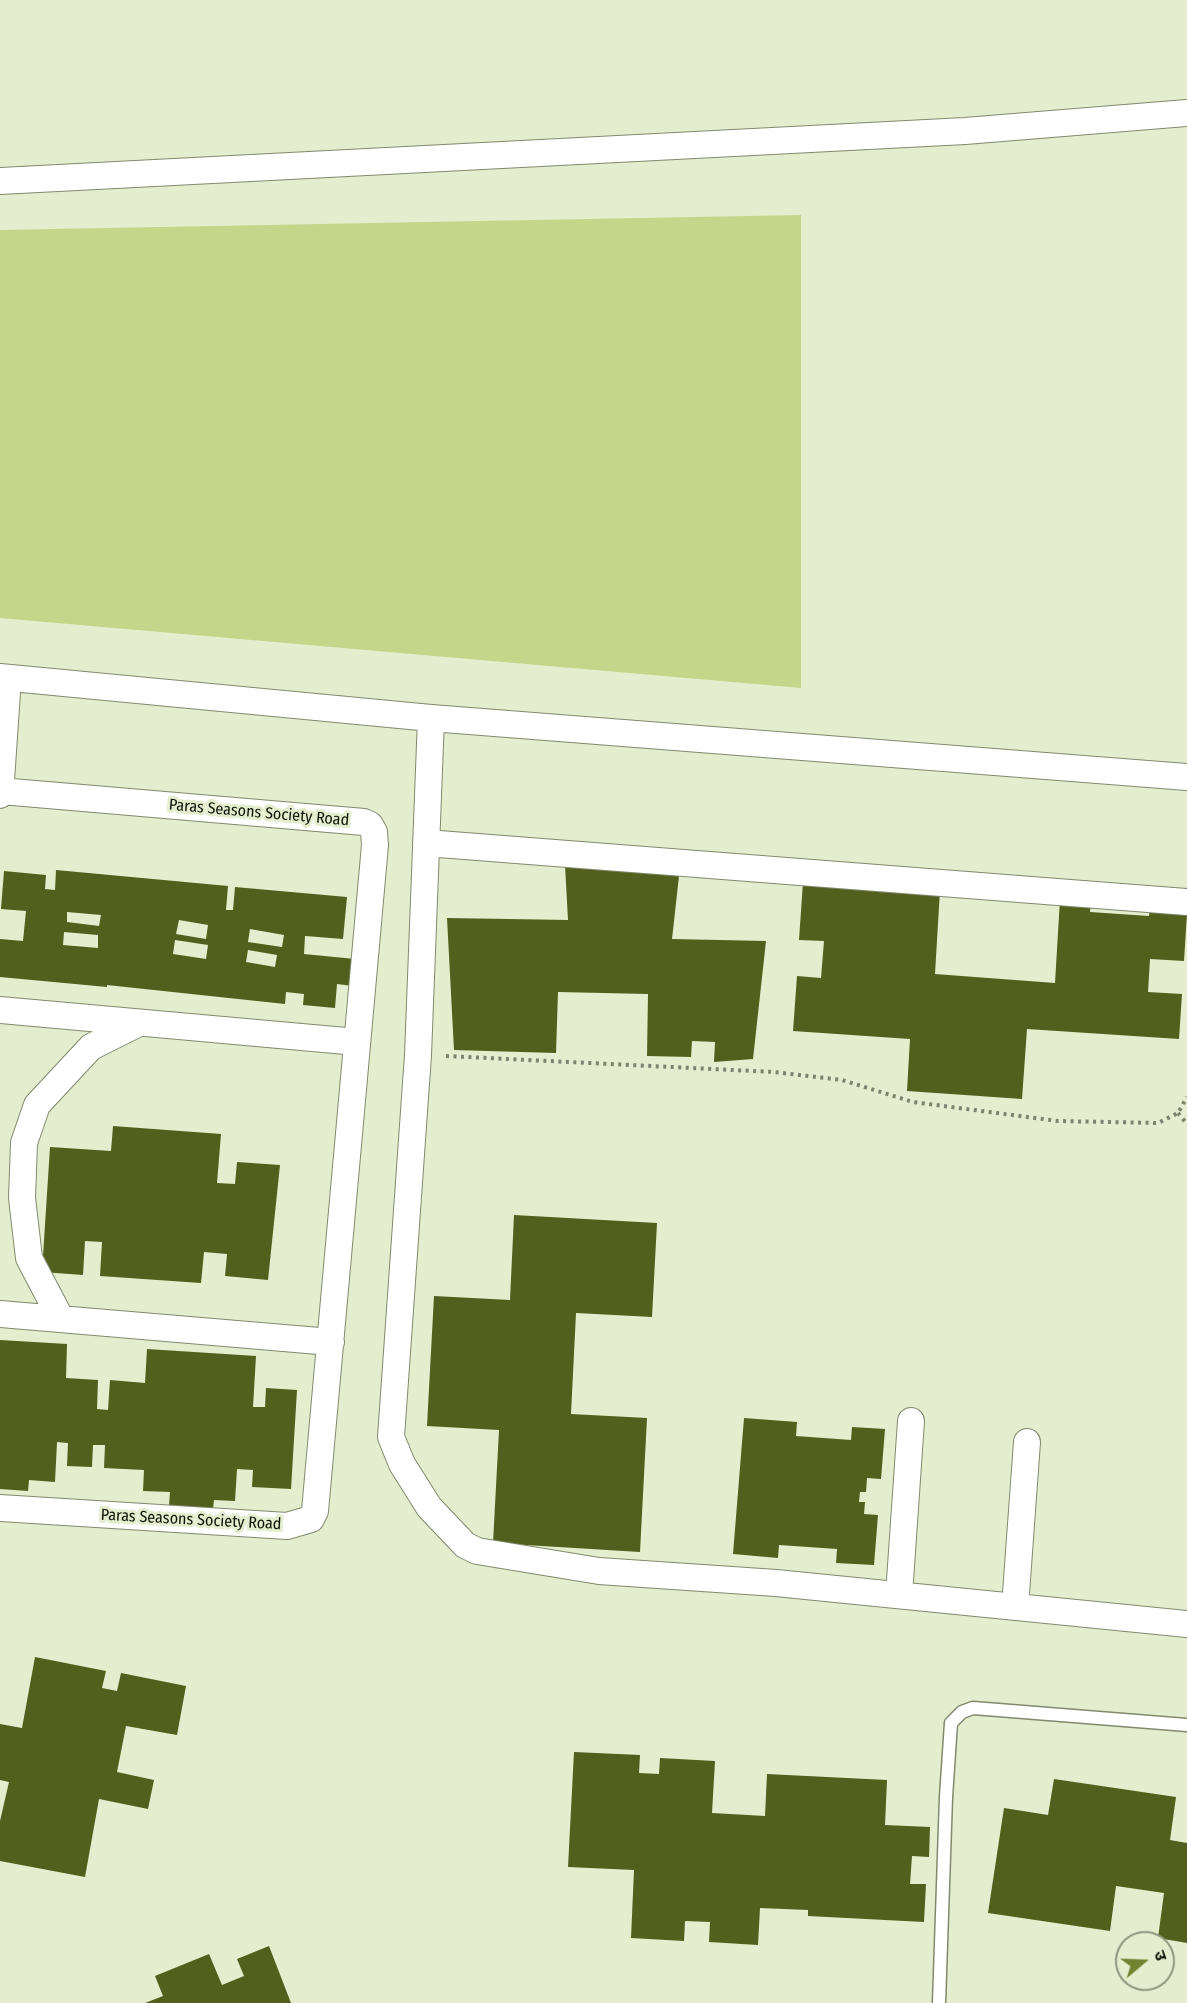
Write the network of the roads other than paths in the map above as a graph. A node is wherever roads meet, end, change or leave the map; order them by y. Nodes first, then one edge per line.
1 (1187, 113) edge
2 (0, 181) edge
3 (4, 678) edge
4 (430, 718) junction
5 (1187, 777) edge
6 (0, 792) edge
7 (426, 843) junction
8 (1187, 902) edge
9 (0, 1010) edge
10 (139, 1023) junction
11 (357, 1042) junction
12 (0, 1314) edge
13 (61, 1319) junction
14 (331, 1342) junction
15 (912, 1421) dead end
16 (1027, 1442) dead end
17 (0, 1508) edge
18 (899, 1595) junction
19 (1015, 1607) junction
20 (1187, 1624) edge
21 (1187, 1725) edge
22 (939, 2003) edge

1 - 2 street
3 - 4 street
3 - 6 street, Paras Seasons Society Road
4 - 5 street
4 - 7 street
6 - 11 street, Paras Seasons Society Road
7 - 8 street
7 - 18 street
9 - 10 street
10 - 11 street
10 - 13 street
11 - 14 street, Paras Seasons Society Road
12 - 13 street
13 - 14 street
14 - 17 street, Paras Seasons Society Road
15 - 18 street
16 - 19 street
18 - 19 street
19 - 20 street
21 - 22 lane

